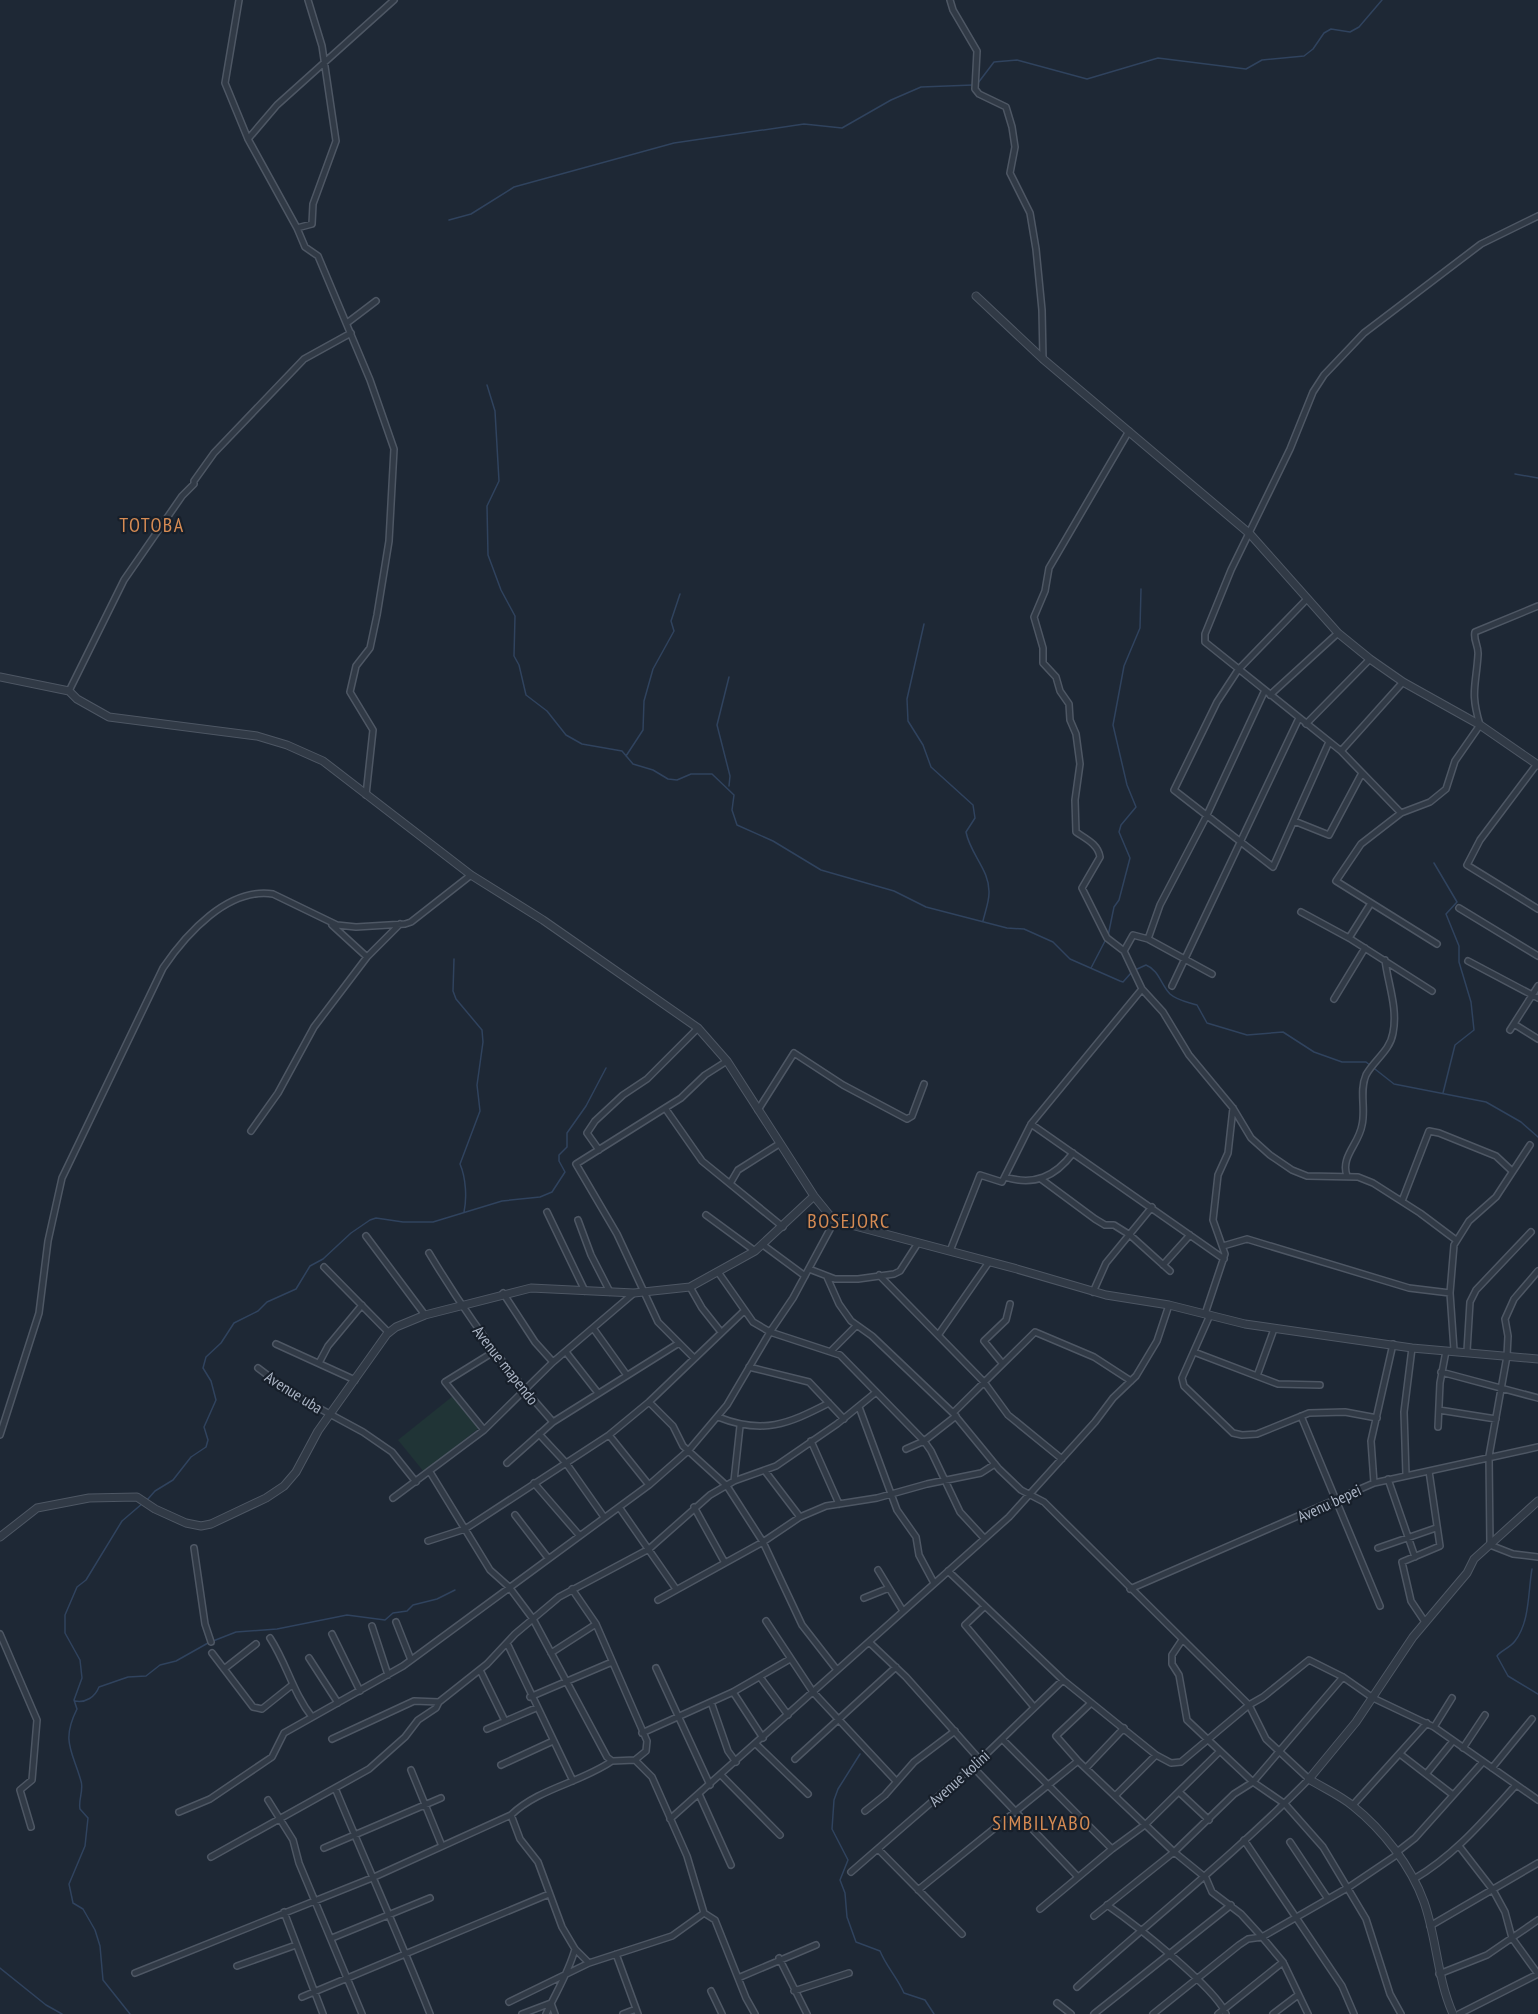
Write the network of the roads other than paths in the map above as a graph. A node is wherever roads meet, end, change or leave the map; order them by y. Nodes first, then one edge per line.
1 (239, 0) edge
2 (308, 0) edge
3 (394, 0) edge
4 (950, 0) edge
5 (324, 60) junction
6 (248, 140) junction
7 (1538, 216) edge
8 (297, 228) junction
9 (976, 296) dead end
10 (376, 301) dead end
11 (347, 323) junction
12 (351, 333) junction
13 (1043, 359) junction
14 (1129, 430) junction
15 (1250, 534) junction
16 (1307, 599) junction
17 (1538, 606) edge
18 (1338, 633) junction
19 (1370, 659) junction
20 (1238, 670) junction
21 (0, 677) edge
22 (1403, 682) junction
23 (1265, 690) junction
24 (69, 691) junction
25 (1270, 695) junction
26 (1299, 718) junction
27 (1306, 724) junction
28 (1480, 725) junction
29 (1329, 742) junction
30 (1341, 751) junction
31 (1537, 764) edge
32 (1362, 773) junction
33 (366, 795) junction
34 (1401, 813) junction
35 (1206, 817) junction
36 (1294, 821) junction
37 (1239, 842) junction
38 (471, 875) junction
39 (1371, 903) junction
40 (1458, 908) dead end
41 (1538, 909) edge
42 (1301, 912) dead end
43 (328, 922) junction
44 (400, 924) junction
45 (1349, 938) junction
46 (1148, 939) junction
47 (1437, 944) dead end
48 (1365, 948) junction
49 (1124, 951) junction
50 (1538, 956) edge
51 (367, 957) junction
52 (1184, 960) junction
53 (1385, 960) junction
54 (1468, 961) dead end
55 (1212, 974) dead end
56 (1172, 986) dead end
57 (1538, 986) edge
58 (1142, 989) junction
59 (1432, 991) dead end
60 (1535, 997) edge
61 (1334, 999) dead end
62 (698, 1028) junction
63 (1538, 1039) edge
64 (727, 1061) junction
65 (924, 1084) dead end
66 (665, 1108) junction
67 (1233, 1108) junction
68 (758, 1110) junction
69 (1031, 1124) junction
70 (251, 1131) dead end
71 (778, 1144) junction
72 (1530, 1145) dead end
73 (599, 1150) junction
74 (1073, 1153) junction
75 (1512, 1171) junction
76 (1347, 1176) junction
77 (1005, 1177) junction
78 (1041, 1179) junction
79 (731, 1182) junction
80 (814, 1196) junction
81 (1402, 1201) junction
82 (1152, 1207) junction
83 (547, 1212) dead end
84 (706, 1215) dead end
85 (578, 1220) dead end
86 (835, 1220) junction
87 (783, 1227) junction
88 (1531, 1232) dead end
89 (1130, 1235) junction
90 (1190, 1235) junction
91 (366, 1236) dead end
92 (1456, 1240) junction
93 (918, 1243) junction
94 (763, 1245) junction
95 (1223, 1246) junction
96 (755, 1251) junction
97 (950, 1251) junction
98 (429, 1253) dead end
99 (1224, 1259) junction
100 (989, 1262) junction
101 (1163, 1265) junction
102 (324, 1267) dead end
103 (808, 1269) junction
104 (1170, 1271) dead end
105 (1538, 1271) edge
106 (718, 1272) junction
107 (879, 1275) junction
108 (805, 1276) junction
109 (827, 1277) junction
110 (690, 1287) junction
111 (585, 1291) junction
112 (610, 1292) junction
113 (1093, 1292) junction
114 (503, 1293) junction
115 (634, 1293) junction
116 (645, 1293) junction
117 (1450, 1293) junction
118 (1010, 1304) dead end
119 (362, 1305) junction
120 (1169, 1305) junction
121 (461, 1306) junction
122 (743, 1312) junction
123 (1207, 1314) junction
124 (425, 1315) junction
125 (856, 1326) junction
126 (593, 1328) junction
127 (1274, 1329) junction
128 (389, 1332) junction
129 (721, 1332) junction
130 (770, 1332) junction
131 (939, 1334) junction
132 (679, 1343) junction
133 (276, 1344) dead end
134 (1393, 1344) junction
135 (1412, 1348) junction
136 (832, 1350) junction
137 (1454, 1350) junction
138 (495, 1351) junction
139 (1446, 1351) junction
140 (1467, 1351) junction
141 (566, 1352) junction
142 (1194, 1352) junction
143 (1507, 1356) junction
144 (694, 1358) junction
145 (1538, 1359) edge
146 (553, 1362) junction
147 (319, 1363) junction
148 (1002, 1363) junction
149 (749, 1366) junction
150 (258, 1368) dead end
151 (1441, 1372) junction
152 (626, 1374) junction
153 (1257, 1376) junction
154 (355, 1380) junction
155 (1131, 1381) junction
156 (984, 1382) junction
157 (1320, 1385) dead end
158 (1501, 1387) junction
159 (525, 1391) junction
160 (598, 1393) junction
161 (875, 1393) junction
162 (1538, 1398) edge
163 (649, 1402) junction
164 (829, 1403) junction
165 (859, 1407) junction
166 (1439, 1410) junction
167 (331, 1415) junction
168 (955, 1415) junction
169 (1301, 1416) junction
170 (718, 1417) junction
171 (1377, 1418) junction
172 (844, 1419) junction
173 (1496, 1419) junction
174 (553, 1422) junction
175 (740, 1426) junction
176 (1438, 1427) dead end
177 (484, 1430) junction
178 (539, 1434) junction
179 (0, 1435) edge
180 (609, 1435) junction
181 (811, 1441) junction
182 (924, 1441) junction
183 (1538, 1447) edge
184 (906, 1449) dead end
185 (689, 1450) junction
186 (1490, 1456) junction
187 (1062, 1459) junction
188 (507, 1463) dead end
189 (566, 1463) junction
190 (995, 1464) junction
191 (1429, 1470) junction
192 (765, 1471) junction
193 (430, 1472) junction
194 (1406, 1475) junction
195 (1388, 1479) junction
196 (945, 1480) junction
197 (734, 1481) junction
198 (416, 1482) junction
199 (534, 1483) junction
200 (1374, 1483) junction
201 (650, 1485) junction
202 (727, 1486) junction
203 (891, 1494) junction
204 (1031, 1494) junction
205 (393, 1498) dead end
206 (1336, 1499) junction
207 (1538, 1501) edge
208 (839, 1504) junction
209 (620, 1507) junction
210 (694, 1507) junction
211 (515, 1515) dead end
212 (604, 1517) junction
213 (800, 1517) junction
214 (1436, 1528) junction
215 (465, 1529) junction
216 (579, 1535) junction
217 (0, 1537) edge
218 (1408, 1537) junction
219 (984, 1538) junction
220 (428, 1541) dead end
221 (763, 1542) junction
222 (1490, 1545) junction
223 (194, 1548) dead end
224 (1378, 1548) dead end
225 (648, 1549) junction
226 (1415, 1557) junction
227 (1538, 1557) edge
228 (548, 1558) junction
229 (725, 1563) junction
230 (878, 1570) dead end
231 (948, 1570) junction
232 (934, 1583) junction
233 (509, 1587) junction
234 (572, 1588) junction
235 (889, 1588) junction
236 (676, 1589) junction
237 (1130, 1589) junction
238 (864, 1598) dead end
239 (658, 1600) dead end
240 (986, 1606) junction
241 (1380, 1606) dead end
242 (903, 1611) junction
243 (533, 1619) junction
244 (766, 1621) dead end
245 (396, 1622) dead end
246 (1425, 1622) junction
247 (596, 1624) junction
248 (372, 1626) dead end
249 (0, 1634) edge
250 (332, 1634) dead end
251 (270, 1638) dead end
252 (1182, 1640) junction
253 (211, 1642) dead end
254 (868, 1642) junction
255 (507, 1643) junction
256 (256, 1644) dead end
257 (212, 1653) dead end
258 (551, 1653) junction
259 (309, 1658) dead end
260 (790, 1659) junction
261 (411, 1660) junction
262 (612, 1662) junction
263 (896, 1667) junction
264 (656, 1668) dead end
265 (224, 1669) junction
266 (480, 1670) junction
267 (837, 1670) junction
268 (388, 1675) junction
269 (760, 1677) junction
270 (1343, 1677) junction
271 (566, 1680) junction
272 (1063, 1680) junction
273 (292, 1685) junction
274 (360, 1690) junction
275 (733, 1692) junction
276 (813, 1692) junction
277 (530, 1697) junction
278 (1373, 1698) junction
279 (1452, 1698) dead end
280 (439, 1702) junction
281 (711, 1702) junction
282 (338, 1703) junction
283 (1091, 1703) junction
284 (1249, 1704) junction
285 (536, 1707) junction
286 (1034, 1707) junction
287 (788, 1715) junction
288 (1485, 1715) dead end
289 (312, 1717) junction
290 (678, 1717) junction
291 (1532, 1719) dead end
292 (839, 1720) junction
293 (505, 1721) junction
294 (1427, 1723) junction
295 (1434, 1727) junction
296 (1124, 1728) junction
297 (487, 1729) dead end
298 (955, 1731) junction
299 (642, 1733) junction
300 (332, 1738) dead end
301 (763, 1738) junction
302 (1002, 1739) junction
303 (553, 1741) junction
304 (1208, 1741) junction
305 (1453, 1741) junction
306 (756, 1744) junction
307 (1462, 1748) junction
308 (1219, 1752) junction
309 (1279, 1753) junction
310 (1400, 1754) junction
311 (1156, 1755) junction
312 (795, 1759) dead end
313 (635, 1760) junction
314 (981, 1760) junction
315 (612, 1761) junction
316 (1078, 1761) junction
317 (736, 1762) junction
318 (1482, 1763) junction
319 (501, 1765) dead end
320 (973, 1767) junction
321 (1492, 1767) junction
322 (1086, 1768) junction
323 (411, 1770) dead end
324 (1427, 1773) junction
325 (721, 1775) junction
326 (1309, 1779) junction
327 (573, 1781) junction
328 (896, 1781) junction
329 (1252, 1782) junction
330 (710, 1785) junction
331 (1049, 1785) junction
332 (1516, 1785) junction
333 (335, 1788) junction
334 (1179, 1792) junction
335 (699, 1794) junction
336 (808, 1794) dead end
337 (1116, 1795) junction
338 (1453, 1795) junction
339 (441, 1798) dead end
340 (268, 1800) dead end
341 (1538, 1800) edge
342 (1285, 1804) junction
343 (426, 1805) junction
344 (1353, 1805) junction
345 (865, 1811) dead end
346 (179, 1812) dead end
347 (1014, 1812) junction
348 (511, 1815) junction
349 (670, 1819) junction
350 (281, 1820) junction
351 (1209, 1820) junction
352 (1146, 1824) junction
353 (31, 1827) dead end
354 (354, 1835) junction
355 (780, 1835) dead end
356 (1244, 1840) junction
357 (1290, 1842) dead end
358 (442, 1846) junction
359 (1460, 1846) junction
360 (324, 1848) dead end
361 (1112, 1849) junction
362 (878, 1850) junction
363 (1174, 1852) junction
364 (1398, 1853) junction
365 (211, 1857) dead end
366 (1538, 1863) edge
367 (731, 1865) dead end
368 (851, 1872) dead end
369 (1078, 1877) junction
370 (372, 1878) junction
371 (1206, 1878) junction
372 (1414, 1879) junction
373 (1349, 1887) junction
374 (918, 1890) junction
375 (1493, 1890) junction
376 (549, 1894) junction
377 (430, 1898) dead end
378 (316, 1899) junction
379 (1328, 1899) junction
380 (1107, 1905) junction
381 (1231, 1905) junction
382 (1040, 1910) dead end
383 (284, 1912) junction
384 (704, 1913) junction
385 (390, 1916) junction
386 (1094, 1916) dead end
387 (1296, 1917) junction
388 (1538, 1920) edge
389 (1430, 1926) junction
390 (1141, 1929) junction
391 (962, 1934) dead end
392 (332, 1938) junction
393 (1262, 1938) junction
394 (1512, 1938) junction
395 (296, 1945) junction
396 (816, 1945) dead end
397 (575, 1949) junction
398 (406, 1952) junction
399 (616, 1954) junction
400 (1168, 1955) junction
401 (779, 1959) junction
402 (1283, 1962) junction
403 (589, 1963) junction
404 (237, 1966) dead end
405 (135, 1973) dead end
406 (849, 1973) dead end
407 (1439, 1974) junction
408 (1538, 1974) edge
409 (567, 1975) junction
410 (738, 1978) junction
411 (348, 1979) junction
412 (1195, 1979) junction
413 (1077, 1987) dead end
414 (794, 1990) junction
415 (711, 1991) dead end
416 (314, 1992) junction
417 (1298, 1995) junction
418 (302, 1997) dead end
419 (509, 2002) dead end
420 (1057, 2002) dead end
421 (551, 2003) junction
422 (1225, 2011) edge
423 (637, 2012) edge
424 (323, 2014) edge
425 (362, 2014) edge
426 (430, 2014) edge
427 (522, 2014) edge
428 (546, 2014) edge
429 (555, 2014) edge
430 (623, 2014) edge
431 (722, 2014) edge
432 (755, 2014) edge
433 (807, 2014) edge
434 (1071, 2014) edge
435 (1095, 2014) edge
436 (1153, 2014) edge
437 (1218, 2014) edge
438 (1273, 2014) edge
439 (1308, 2014) edge
440 (1354, 2014) edge
441 (1401, 2014) edge
442 (1453, 2014) edge
443 (1459, 2014) edge

1 - 6 street
2 - 5 street
3 - 5 street
4 - 13 street
5 - 6 street
5 - 8 street
6 - 8 street
7 - 15 street
8 - 11 street
9 - 13 street
10 - 11 street
11 - 12 street
12 - 24 street
12 - 33 street
13 - 14 street
14 - 15 street
14 - 49 street
15 - 16 street
15 - 20 street
16 - 18 street
16 - 20 street
17 - 28 street
18 - 19 street
18 - 25 street
19 - 22 street
19 - 27 street
20 - 23 street
20 - 35 street
21 - 24 street
22 - 28 street
22 - 30 street
23 - 25 street
23 - 35 street
24 - 33 street
25 - 26 street
26 - 27 street
26 - 37 street
27 - 29 street
28 - 31 street
28 - 34 street
29 - 30 street
29 - 36 street
30 - 32 street
31 - 41 street
32 - 34 street
32 - 36 street
33 - 38 street
34 - 39 street
35 - 37 street
35 - 46 street
36 - 37 street
37 - 52 street
38 - 44 street
38 - 62 street
39 - 45 street
39 - 47 street
40 - 50 street
42 - 45 street
43 - 44 street
43 - 51 street
43 - 179 street
44 - 51 street
45 - 48 street
46 - 49 street
46 - 52 street
48 - 53 street
48 - 61 street
49 - 58 street
51 - 70 street
52 - 55 street
52 - 56 street
53 - 59 street
53 - 76 street
54 - 60 street
57 - 60 street
58 - 67 street
58 - 69 street
60 - 63 street
62 - 64 street
62 - 73 street
64 - 66 street
64 - 68 street
65 - 68 street
66 - 73 street
66 - 79 street
67 - 76 street
67 - 95 street
68 - 71 street
69 - 74 street
69 - 77 street
71 - 79 street
71 - 80 street
72 - 75 street
73 - 116 street
74 - 78 street
74 - 82 street
75 - 81 street
75 - 92 street
76 - 81 street
77 - 78 street
77 - 97 street
78 - 89 street
79 - 87 street
80 - 86 street
80 - 87 street
81 - 92 street
82 - 89 street
82 - 90 street
83 - 111 street
84 - 96 street
85 - 112 street
86 - 93 street
86 - 103 street
87 - 94 street
88 - 140 street
89 - 101 street
89 - 113 street
90 - 99 street
90 - 101 street
91 - 124 street
92 - 117 street
93 - 97 street
93 - 107 street
94 - 96 street
94 - 108 street
95 - 99 street
95 - 117 street
96 - 106 street
97 - 100 street
98 - 121 street, Avenue mapendo
99 - 123 street
100 - 113 street
100 - 131 street
101 - 104 street
102 - 119 street
103 - 108 street
103 - 109 street
105 - 143 street
106 - 110 street
106 - 122 street
107 - 109 street
107 - 131 street
108 - 130 street
109 - 125 street
110 - 116 street
110 - 129 street
111 - 112 street
111 - 114 street
112 - 115 street
113 - 120 street
114 - 121 street
114 - 146 street
115 - 116 street
115 - 126 street
116 - 132 street
117 - 137 street
118 - 148 street
119 - 128 street
119 - 147 street
120 - 123 street
120 - 155 street
121 - 124 street
121 - 138 street, Avenue mapendo
122 - 129 street
122 - 130 street
123 - 127 street
123 - 142 street
124 - 128 street
125 - 136 street
125 - 168 street
126 - 141 street
126 - 152 street
127 - 134 street
127 - 153 street
128 - 154 street
129 - 144 street
130 - 136 street
130 - 149 street
131 - 156 street
132 - 144 street
132 - 152 street
133 - 147 street
134 - 135 street
134 - 171 street
135 - 139 street
135 - 194 street
136 - 161 street
137 - 139 street
137 - 140 street
138 - 159 street, Avenue mapendo
138 - 177 street
139 - 151 street
140 - 143 street
141 - 146 street
141 - 160 street
142 - 153 street
142 - 169 street
143 - 145 street
143 - 158 street
144 - 163 street
146 - 159 street
147 - 154 street
148 - 155 street
148 - 156 street
149 - 164 street
149 - 170 street
150 - 167 street, Avenue uba
151 - 158 street
151 - 166 street
152 - 160 street
153 - 157 street
154 - 167 street
155 - 187 street
156 - 168 street
156 - 187 street
158 - 162 street
158 - 173 street
159 - 174 street, Avenue mapendo
159 - 177 street
160 - 174 street
161 - 165 street
161 - 182 street
163 - 180 street
163 - 185 street
164 - 172 street
164 - 175 street
165 - 172 street
165 - 203 street
166 - 173 street
166 - 176 street
167 - 198 street, Avenue uba
167 - 217 street
168 - 182 street
168 - 190 street
169 - 171 street
169 - 206 street
170 - 175 street
170 - 185 street
171 - 200 street
172 - 181 street
173 - 186 street
174 - 178 street
175 - 197 street
177 - 193 street
178 - 188 street
178 - 189 street
180 - 189 street
180 - 201 street
181 - 192 street
181 - 208 street
182 - 184 street
182 - 196 street
183 - 186 street, Avenu bepei
185 - 201 street
185 - 202 street
186 - 191 street, Avenu bepei
186 - 222 street
187 - 204 street
189 - 199 street
189 - 212 street
190 - 196 street
190 - 204 street
191 - 194 street, Avenu bepei
191 - 214 street
192 - 197 street
192 - 213 street
193 - 198 street
193 - 215 street
194 - 195 street, Avenu bepei
195 - 200 street, Avenu bepei
195 - 218 street
196 - 203 street
196 - 219 street
197 - 202 street
198 - 205 street
199 - 215 street
199 - 216 street
200 - 206 street, Avenu bepei
201 - 209 street
202 - 210 street
202 - 221 street
203 - 208 street
203 - 232 street
204 - 219 street
204 - 237 street
206 - 237 street, Avenu bepei
206 - 241 street
207 - 222 street
208 - 213 street
209 - 212 street
209 - 225 street
210 - 225 street
210 - 229 street
211 - 228 street
212 - 216 street
213 - 221 street
214 - 218 street
214 - 226 street
215 - 220 street
215 - 233 street
216 - 228 street
218 - 224 street
218 - 226 street
219 - 231 street
221 - 229 street
221 - 267 street
222 - 227 street
222 - 246 street
223 - 253 street
225 - 234 street
225 - 236 street
226 - 246 street
228 - 233 street
229 - 236 street
230 - 235 street
231 - 232 street
231 - 240 street
232 - 242 street
233 - 243 street
233 - 261 street
234 - 243 street
234 - 247 street
235 - 238 street
235 - 242 street
236 - 239 street
237 - 252 street
240 - 272 street
240 - 286 street
242 - 254 street
243 - 255 street
243 - 258 street
244 - 260 street
245 - 261 street
246 - 278 street
247 - 258 street
247 - 262 street
248 - 268 street
249 - 353 street
250 - 274 street
251 - 273 street
252 - 284 street
252 - 304 street
254 - 263 street
254 - 267 street
255 - 266 street
255 - 277 street
256 - 265 street
257 - 265 street
258 - 271 street
259 - 282 street
260 - 269 street
260 - 276 street
261 - 268 street
262 - 271 street
262 - 299 street
263 - 292 street
263 - 298 street
264 - 290 street
265 - 273 street
266 - 280 street
266 - 293 street
267 - 276 street
268 - 274 street
269 - 275 street
269 - 287 street
270 - 278 street
270 - 284 street
270 - 309 street
271 - 277 street
271 - 315 street
272 - 283 street
272 - 286 street, Avenue kolini
273 - 289 street
274 - 282 street
275 - 281 street
275 - 301 street
276 - 287 street
276 - 292 street
277 - 285 street
278 - 294 street
278 - 326 street
279 - 295 street
280 - 300 street
280 - 333 street
281 - 290 street
281 - 317 street
282 - 289 street
283 - 296 street
283 - 316 street
284 - 304 street
284 - 309 street
285 - 293 street
285 - 303 street
286 - 302 street, Avenue kolini
287 - 301 street
288 - 307 street
289 - 346 street
290 - 299 street
290 - 330 street
291 - 321 street
292 - 312 street
292 - 328 street
293 - 297 street
294 - 295 street
294 - 310 street
295 - 305 street
296 - 311 street
296 - 322 street
298 - 314 street
298 - 328 street
299 - 313 street
301 - 306 street
302 - 314 street, Avenue kolini
302 - 331 street
303 - 319 street
303 - 327 street
304 - 308 street
304 - 311 street
305 - 307 street
305 - 324 street
306 - 317 street
306 - 336 street
307 - 318 street
308 - 329 street
308 - 334 street
309 - 326 street
309 - 329 street
310 - 324 street
310 - 344 street
311 - 337 street
313 - 315 street
313 - 349 street
314 - 320 street, Avenue kolini
315 - 327 street
316 - 322 street
316 - 331 street
317 - 325 street
318 - 321 street
318 - 338 street
320 - 347 street
320 - 362 street, Avenue kolini
321 - 332 street
322 - 337 street
323 - 343 street
324 - 338 street
325 - 330 street
325 - 355 street
326 - 342 street
326 - 344 street
327 - 348 street
328 - 345 street
329 - 342 street
329 - 351 street
330 - 335 street
331 - 347 street
331 - 361 street
332 - 341 street
332 - 359 street
333 - 350 street
333 - 354 street
334 - 351 street
334 - 352 street
335 - 349 street
335 - 367 street
337 - 352 street
338 - 364 street
339 - 343 street
340 - 350 street
342 - 356 street
342 - 373 street
343 - 354 street
343 - 358 street
344 - 364 street
347 - 369 street
347 - 374 street
348 - 358 street
348 - 376 street
349 - 384 street
350 - 365 street
350 - 378 street
351 - 363 street
352 - 361 street
352 - 363 street
354 - 360 street
354 - 370 street
356 - 371 street
356 - 387 street
357 - 379 street
358 - 370 street
359 - 372 street
359 - 375 street
361 - 369 street
362 - 368 street, Avenue kolini
362 - 374 street
363 - 371 street
363 - 380 street
364 - 372 street
364 - 373 street
366 - 375 street
369 - 382 street
370 - 378 street
370 - 385 street
371 - 381 street
371 - 390 street
372 - 389 street
373 - 379 street
373 - 441 street
374 - 391 street
375 - 389 street
375 - 394 street
376 - 397 street
376 - 398 street
377 - 385 street
378 - 383 street
378 - 392 street
379 - 387 street
380 - 386 street
380 - 390 street
381 - 393 street
381 - 400 street
383 - 395 street
383 - 405 street
384 - 399 street
384 - 410 street
385 - 392 street
385 - 398 street
387 - 393 street
387 - 440 street
388 - 394 street
389 - 407 street
390 - 400 street
390 - 413 street
392 - 411 street
393 - 402 street
393 - 412 street
394 - 407 street
394 - 408 street
395 - 404 street
395 - 416 street
396 - 401 street
397 - 403 street
397 - 409 street
398 - 411 street
398 - 426 street
399 - 403 street
399 - 423 street
400 - 412 street
400 - 435 street
401 - 410 street
401 - 414 street
402 - 417 street
402 - 422 street
403 - 409 street
406 - 414 street
407 - 442 street
408 - 443 street
409 - 419 street
409 - 421 street
410 - 432 street
411 - 416 street
411 - 425 street
412 - 422 street
412 - 436 street
414 - 433 street
415 - 431 street
416 - 418 street
416 - 424 street
417 - 438 street
417 - 439 street
420 - 434 street
421 - 427 street
421 - 428 street
421 - 429 street
422 - 437 street
423 - 430 street

